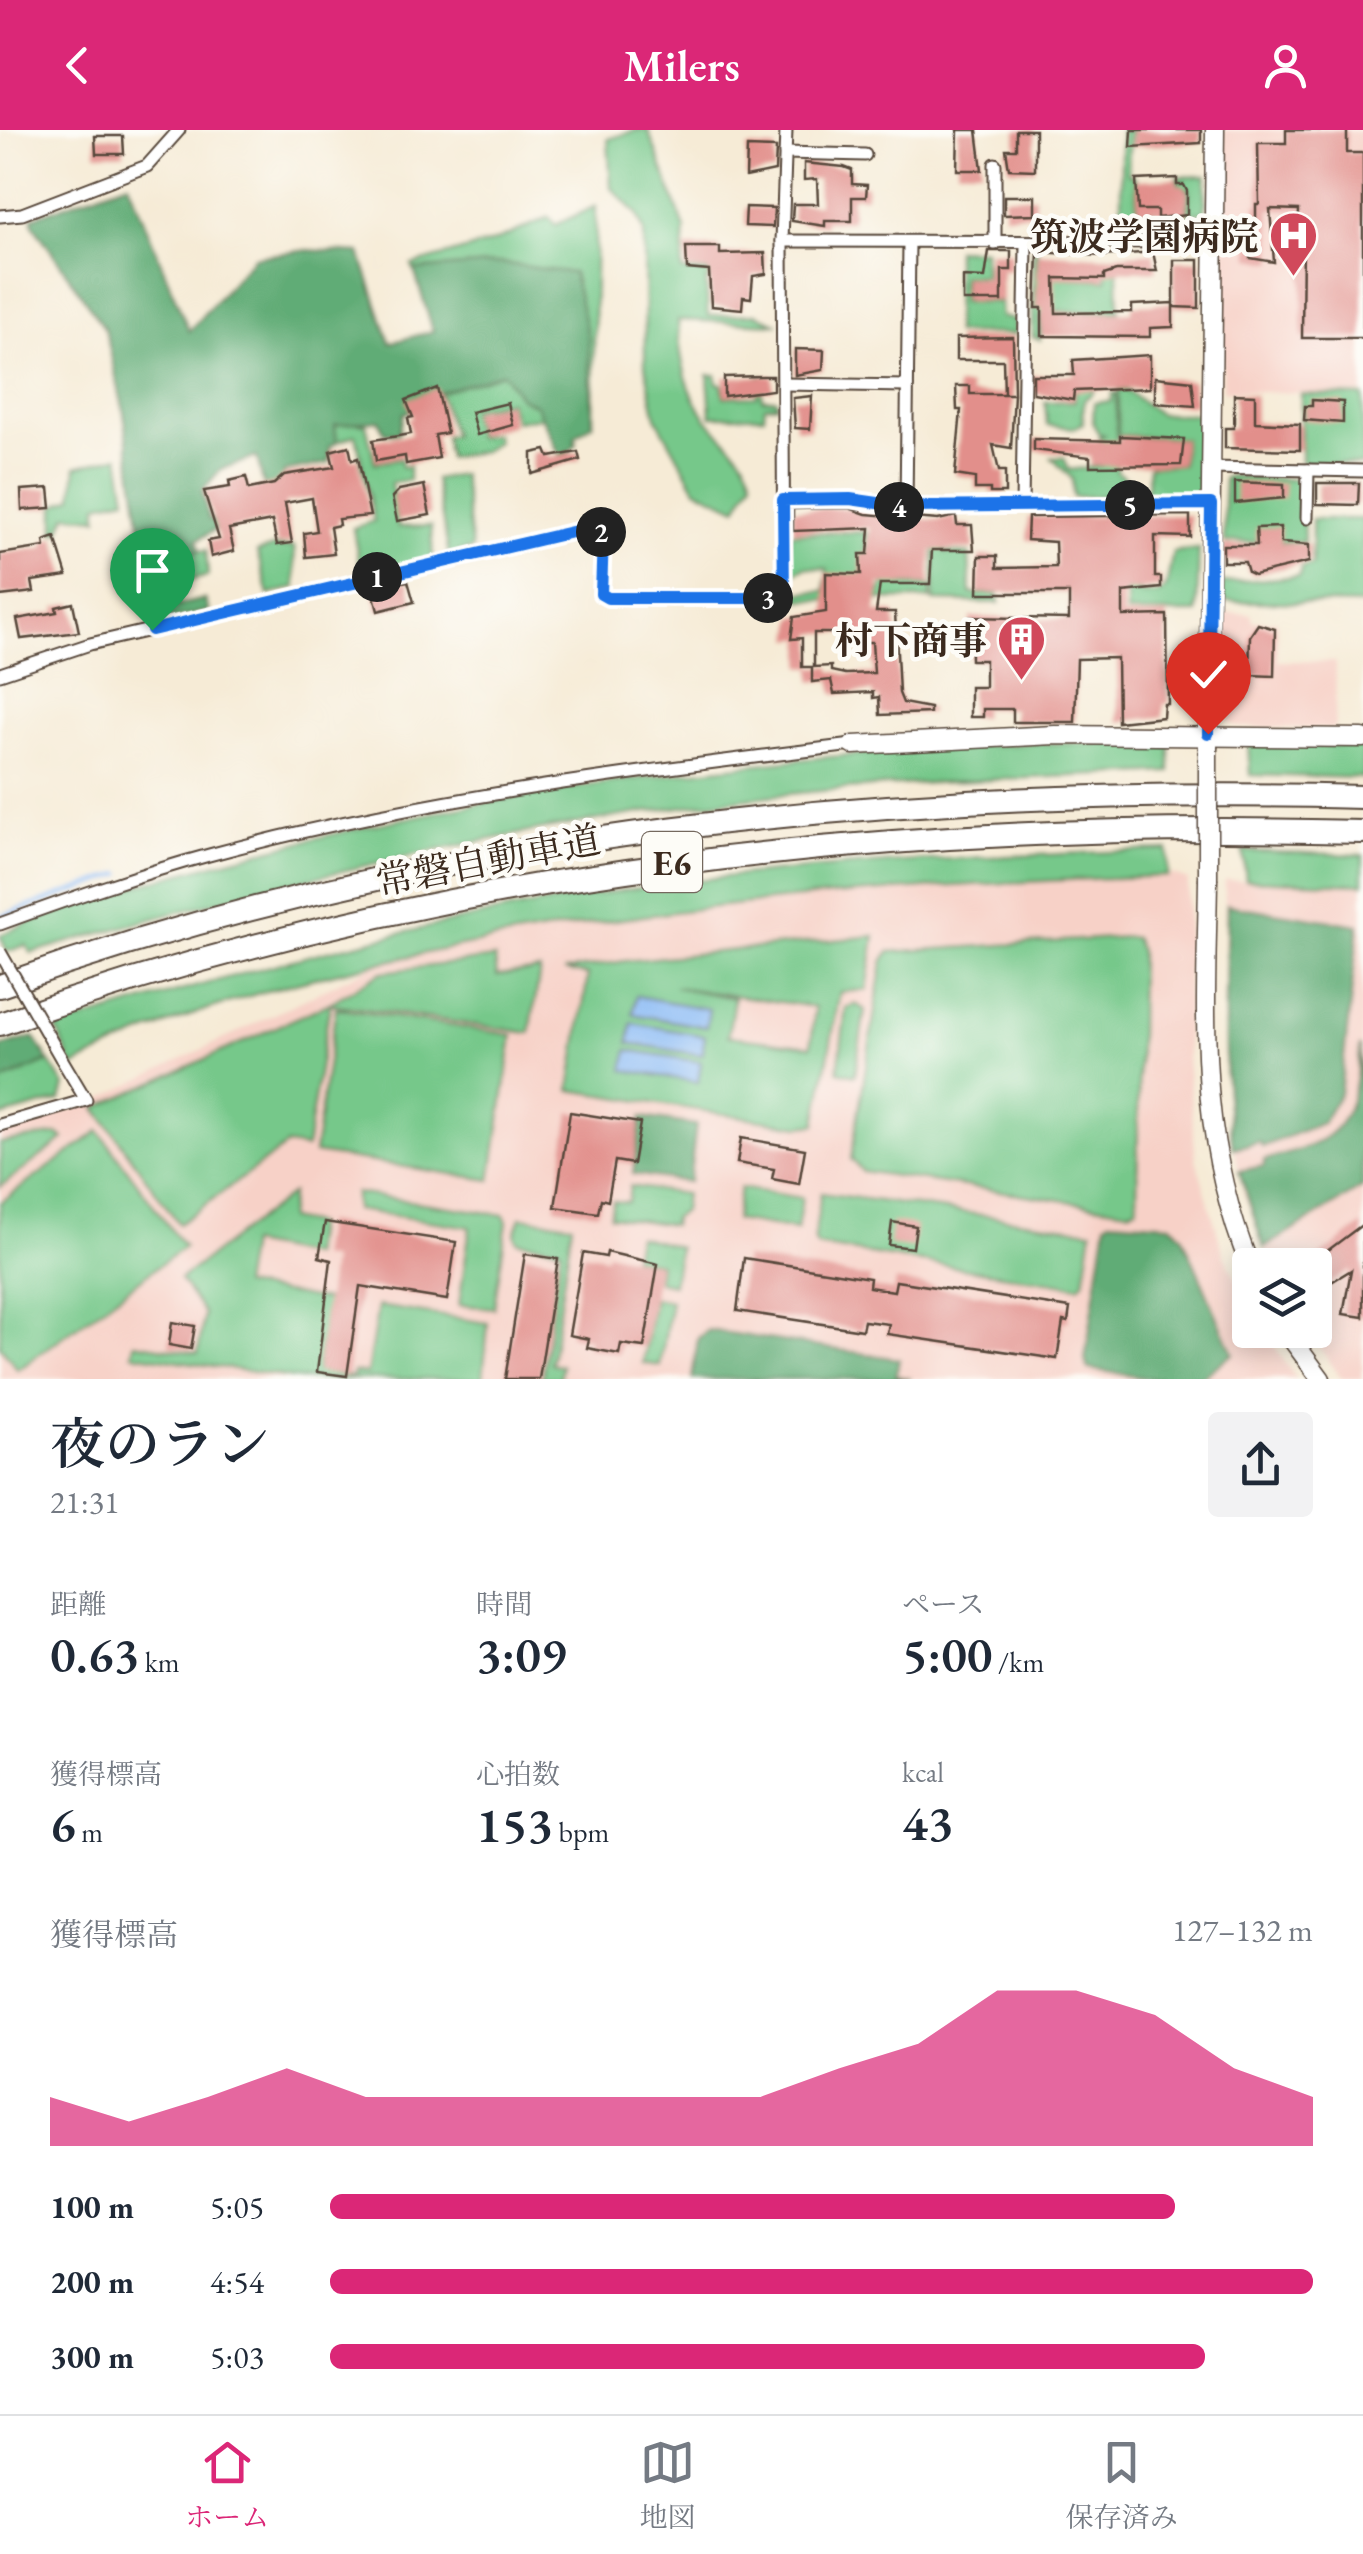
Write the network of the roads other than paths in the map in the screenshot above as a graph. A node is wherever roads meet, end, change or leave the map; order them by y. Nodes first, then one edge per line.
1 (179, 130) edge
2 (786, 130) edge
3 (1215, 130) edge
4 (786, 153) junction
5 (865, 155) dead end
6 (995, 164) dead end
7 (0, 216) edge
8 (782, 241) junction
9 (1214, 242) junction
10 (909, 243) junction
11 (995, 244) junction
12 (1026, 245) junction
13 (784, 384) junction
14 (907, 386) junction
15 (1211, 468) junction
16 (1308, 470) junction
17 (1363, 471) edge
18 (783, 500) junction
19 (1211, 504) junction
20 (1022, 506) junction
21 (906, 507) junction
22 (1308, 518) dead end
23 (0, 674) edge
24 (1363, 738) edge
25 (1208, 740) junction
26 (853, 745) joint
27 (1363, 797) edge
28 (1363, 832) edge
29 (0, 924) edge
30 (0, 952) edge
31 (0, 986) edge
32 (0, 1024) edge
33 (0, 1125) edge
34 (1244, 1248) edge
35 (1299, 1348) edge
36 (1321, 1379) edge

1 - 7 street
2 - 4 street
3 - 9 street
4 - 5 street
4 - 8 street
6 - 11 street
8 - 10 street
8 - 13 street
9 - 12 street
9 - 15 street
10 - 11 street
10 - 14 street
11 - 12 street
12 - 20 street
13 - 14 street
13 - 18 street
14 - 21 street
15 - 16 street
15 - 19 street
16 - 17 street
16 - 22 street
18 - 21 street
18 - 23 street
19 - 20 street
19 - 25 street
20 - 21 street
24 - 25 street
25 - 26 street
25 - 34 street, bridge
26 - 29 street
27 - 31 highway, 常磐自動車道 / E6
28 - 32 highway, 常磐自動車道 / E6
30 - 33 street, bridge
35 - 36 street

